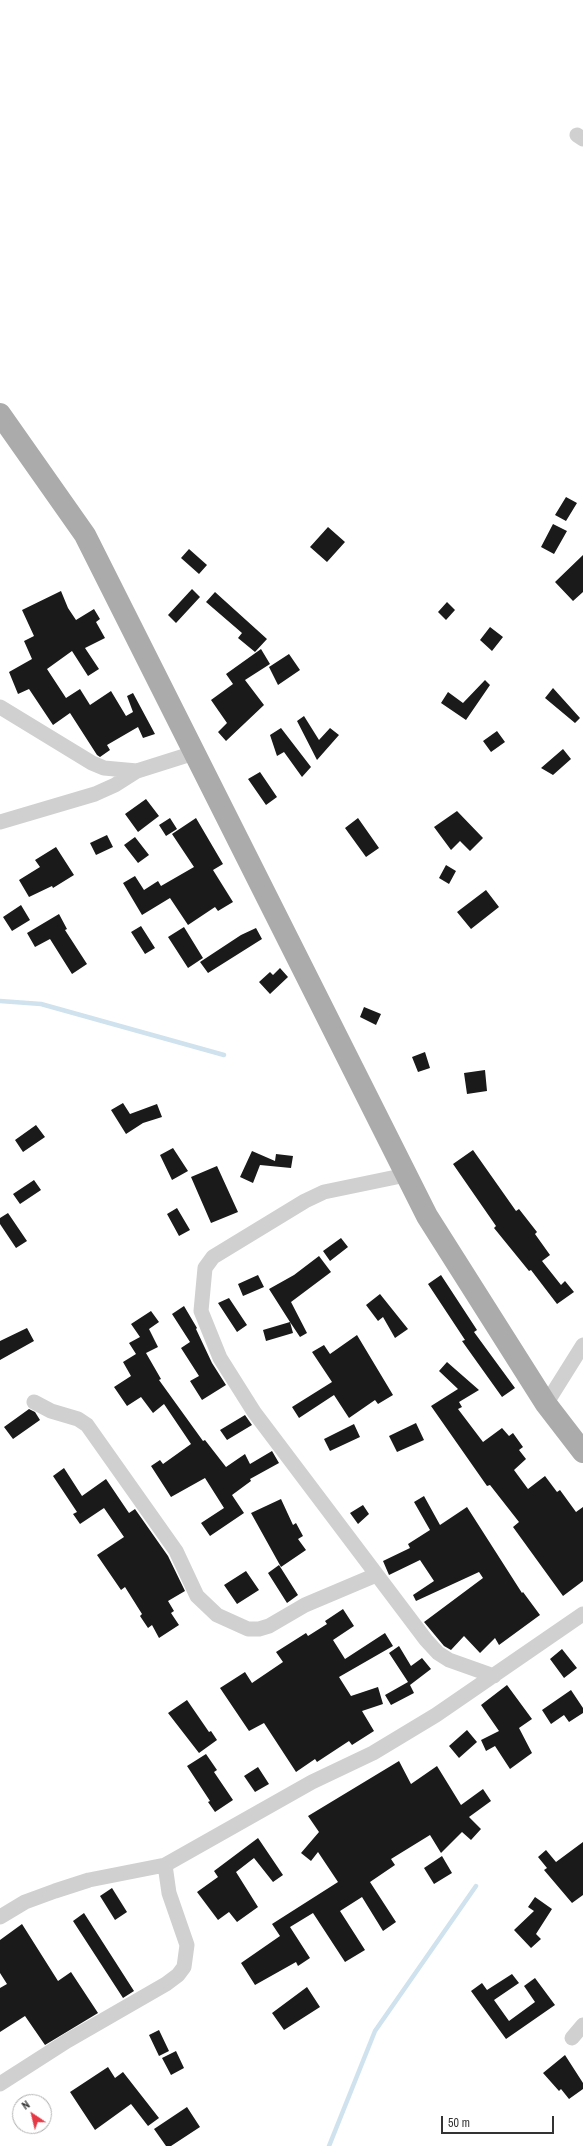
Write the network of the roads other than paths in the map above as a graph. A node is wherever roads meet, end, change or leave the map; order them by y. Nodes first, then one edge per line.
1 (0, 414) edge
2 (0, 706) edge
3 (194, 753) junction
4 (137, 770) junction
5 (0, 822) edge
6 (406, 1175) junction
7 (583, 1345) edge
8 (34, 1402) dead end
9 (546, 1404) junction
10 (583, 1452) edge
11 (376, 1575) junction
12 (583, 1614) edge
13 (494, 1676) junction
14 (164, 1865) junction
15 (0, 1917) edge
16 (583, 2025) edge
17 (572, 2038) dead end
18 (0, 2084) edge

1 - 3 main road
2 - 4 street
3 - 4 street
3 - 6 main road
4 - 5 street
6 - 9 main road
6 - 11 street
7 - 9 street
8 - 11 street
9 - 10 main road
11 - 13 street
12 - 13 street
13 - 14 street
14 - 15 street
14 - 18 street
16 - 17 street

